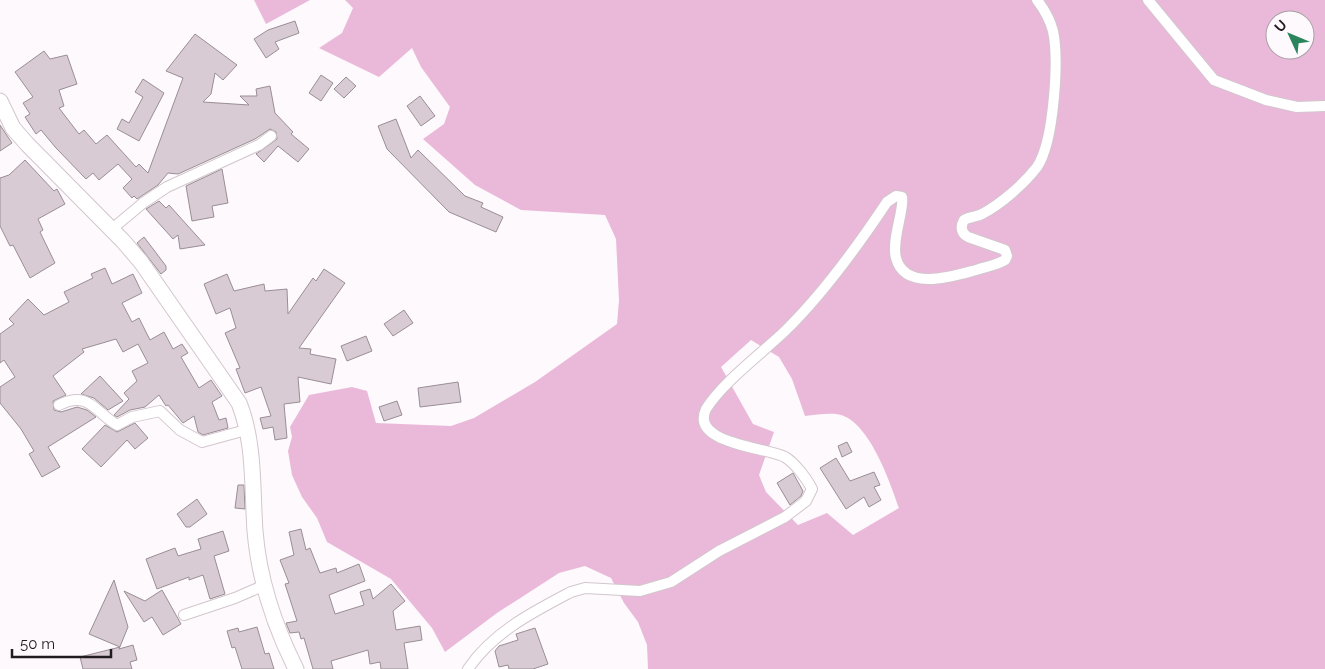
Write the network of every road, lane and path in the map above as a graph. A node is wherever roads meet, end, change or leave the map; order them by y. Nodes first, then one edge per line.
1 (1037, 0) edge
2 (1148, 0) edge
3 (0, 101) edge
4 (1325, 106) edge
5 (271, 136) dead end
6 (112, 229) junction
7 (59, 405) dead end
8 (246, 430) junction
9 (265, 585) junction
10 (184, 614) dead end
11 (296, 669) edge
12 (468, 669) edge

1 - 12 street
2 - 4 street
3 - 6 main road
5 - 6 street
6 - 8 main road
7 - 8 street
8 - 9 main road
9 - 10 street
9 - 11 main road

